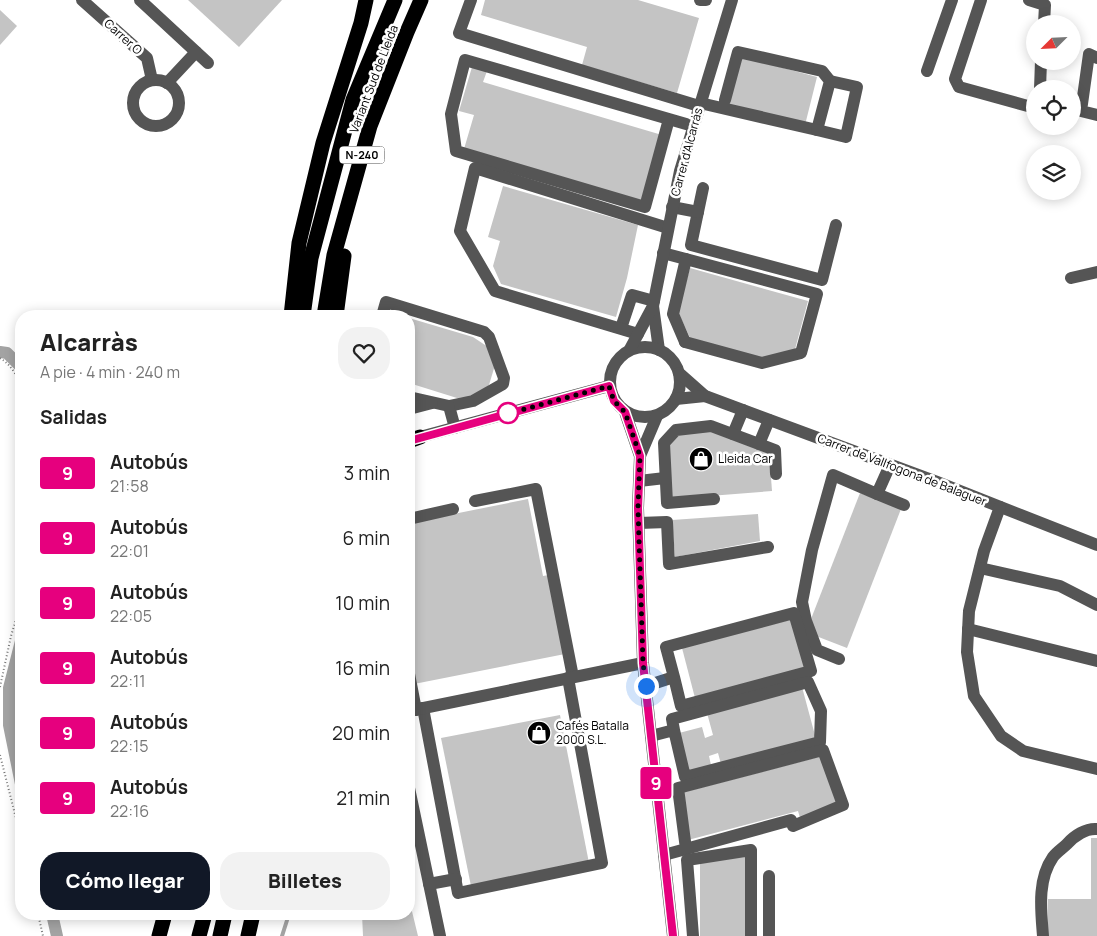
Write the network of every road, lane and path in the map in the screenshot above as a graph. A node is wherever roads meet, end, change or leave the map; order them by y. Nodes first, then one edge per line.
1 (82, 0) edge
2 (140, 0) edge
3 (366, 0) edge
4 (394, 0) edge
5 (422, 0) edge
6 (471, 0) edge
7 (700, 0) edge
8 (706, 0) edge
9 (732, 0) edge
10 (952, 0) edge
11 (981, 0) edge
12 (1028, 0) edge
13 (1044, 15) edge
14 (717, 46) junction
15 (196, 52) junction
16 (738, 52) junction
17 (1097, 58) edge
18 (208, 64) dead end
19 (927, 71) dead end
20 (152, 80) junction
21 (830, 81) junction
22 (167, 83) junction
23 (726, 100) dead end
24 (700, 105) junction
25 (1026, 105) edge
26 (1097, 115) edge
27 (669, 119) junction
28 (370, 126) junction
29 (693, 126) junction
30 (817, 130) junction
31 (703, 188) dead end
32 (672, 207) junction
33 (698, 212) junction
34 (836, 224) dead end
35 (668, 228) junction
36 (663, 253) junction
37 (686, 259) junction
38 (1097, 272) edge
39 (1071, 278) dead end
40 (653, 304) junction
41 (292, 310) edge
42 (302, 310) edge
43 (325, 310) edge
44 (337, 310) edge
45 (384, 310) edge
46 (412, 310) edge
47 (415, 311) edge
48 (620, 328) junction
49 (638, 334) junction
50 (685, 342) junction
51 (630, 349) junction
52 (663, 353) junction
53 (0, 358) edge
54 (679, 372) junction
55 (15, 374) edge
56 (609, 386) junction
57 (706, 396) junction
58 (415, 398) edge
59 (676, 399) junction
60 (434, 403) junction
61 (450, 406) junction
62 (415, 408) edge
63 (743, 410) junction
64 (625, 412) junction
65 (657, 416) junction
66 (769, 420) junction
67 (455, 428) junction
68 (733, 434) junction
69 (415, 438) edge
70 (759, 444) junction
71 (640, 456) junction
72 (890, 464) junction
73 (776, 474) dead end
74 (665, 478) junction
75 (640, 481) junction
76 (877, 494) junction
77 (714, 498) dead end
78 (475, 501) dead end
79 (904, 504) dead end
80 (1000, 507) junction
81 (453, 509) dead end
82 (415, 518) edge
83 (639, 523) junction
84 (1097, 545) edge
85 (768, 547) dead end
86 (980, 568) junction
87 (1097, 605) edge
88 (15, 623) edge
89 (968, 629) junction
90 (839, 659) dead end
91 (1097, 661) edge
92 (643, 663) junction
93 (674, 677) junction
94 (571, 678) junction
95 (646, 686) junction
96 (0, 687) edge
97 (416, 710) edge
98 (674, 730) junction
99 (651, 736) junction
100 (0, 755) edge
101 (1097, 769) edge
102 (15, 814) edge
103 (415, 817) edge
104 (1097, 829) edge
105 (686, 849) junction
106 (664, 855) junction
107 (769, 876) dead end
108 (456, 879) junction
109 (429, 884) junction
110 (39, 920) edge
111 (163, 920) edge
112 (203, 920) edge
113 (224, 920) edge
114 (252, 920) edge
115 (43, 936) edge
116 (159, 936) edge
117 (199, 936) edge
118 (220, 936) edge
119 (248, 936) edge
120 (440, 936) edge
121 (673, 936) edge
122 (693, 936) edge
123 (751, 936) edge
124 (769, 936) edge
125 (1043, 936) edge

1 - 20 street, Carrer O
2 - 15 street
3 - 41 highway
4 - 42 highway, Variant Sud de Lleida / N-240
5 - 28 highway, Variant Sud de Lleida / N-240
6 - 24 street
7 - 8 street
9 - 14 street, Carrer d'Alcarràs
10 - 19 street
11 - 25 street
12 - 13 street
14 - 16 street
14 - 24 street, Carrer d'Alcarràs
15 - 18 street
15 - 22 street
16 - 21 street
16 - 23 street
17 - 26 street
20 - 22 street
20 - 22 street
21 - 30 street
21 - 30 street
24 - 29 street, Carrer d'Alcarràs
24 - 30 street
27 - 27 street
27 - 29 street
28 - 43 highway, Variant Sud de Lleida / N-240
28 - 44 highway, N-240
29 - 32 street, Carrer d'Alcarràs
31 - 33 street
32 - 33 street
32 - 35 street, Carrer d'Alcarràs
33 - 34 street
35 - 36 street, Carrer d'Alcarràs
35 - 48 street
36 - 37 street
36 - 40 street, Carrer d'Alcarràs
37 - 50 street
37 - 50 street
38 - 39 street
40 - 48 street
40 - 49 street, Carrer d'Alcarràs
40 - 52 street, Carrer d'Alcarràs
45 - 46 street
47 - 61 street
48 - 49 street
49 - 51 street, Carrer d'Alcarràs
50 - 52 street
51 - 52 street
51 - 56 street
52 - 54 street
53 - 55 path
54 - 57 street
54 - 59 street
56 - 64 street
56 - 67 street
57 - 59 street
57 - 63 street, Carrer de Vallfogona de Balaguer
58 - 60 street
59 - 65 street
60 - 61 street
60 - 62 street
61 - 67 street
63 - 66 street, Carrer de Vallfogona de Balaguer
63 - 68 street
64 - 65 street
64 - 71 street
65 - 71 street
66 - 70 street
66 - 72 street, Carrer de Vallfogona de Balaguer
67 - 69 street
68 - 70 street
68 - 74 street
70 - 73 street
71 - 75 street
72 - 76 street
72 - 80 street, Carrer de Vallfogona de Balaguer
74 - 75 street
74 - 77 street
75 - 83 street
76 - 79 street
76 - 90 street
78 - 94 street
80 - 84 street, Carrer de Vallfogona de Balaguer
80 - 86 street
81 - 82 street
83 - 85 street
83 - 92 street
86 - 87 street
86 - 89 street
88 - 96 path
89 - 91 street
89 - 101 street
92 - 94 street
92 - 95 street
93 - 93 street
93 - 95 street
94 - 97 street
94 - 108 street
95 - 99 street
97 - 108 street
98 - 98 street
98 - 99 street
99 - 106 street
100 - 102 path
103 - 109 street
104 - 125 street
105 - 105 street
105 - 106 street
106 - 121 street
107 - 124 street
108 - 109 street
109 - 120 street
110 - 115 path
111 - 116 highway
112 - 117 highway
113 - 118 highway
114 - 119 highway
122 - 123 street

